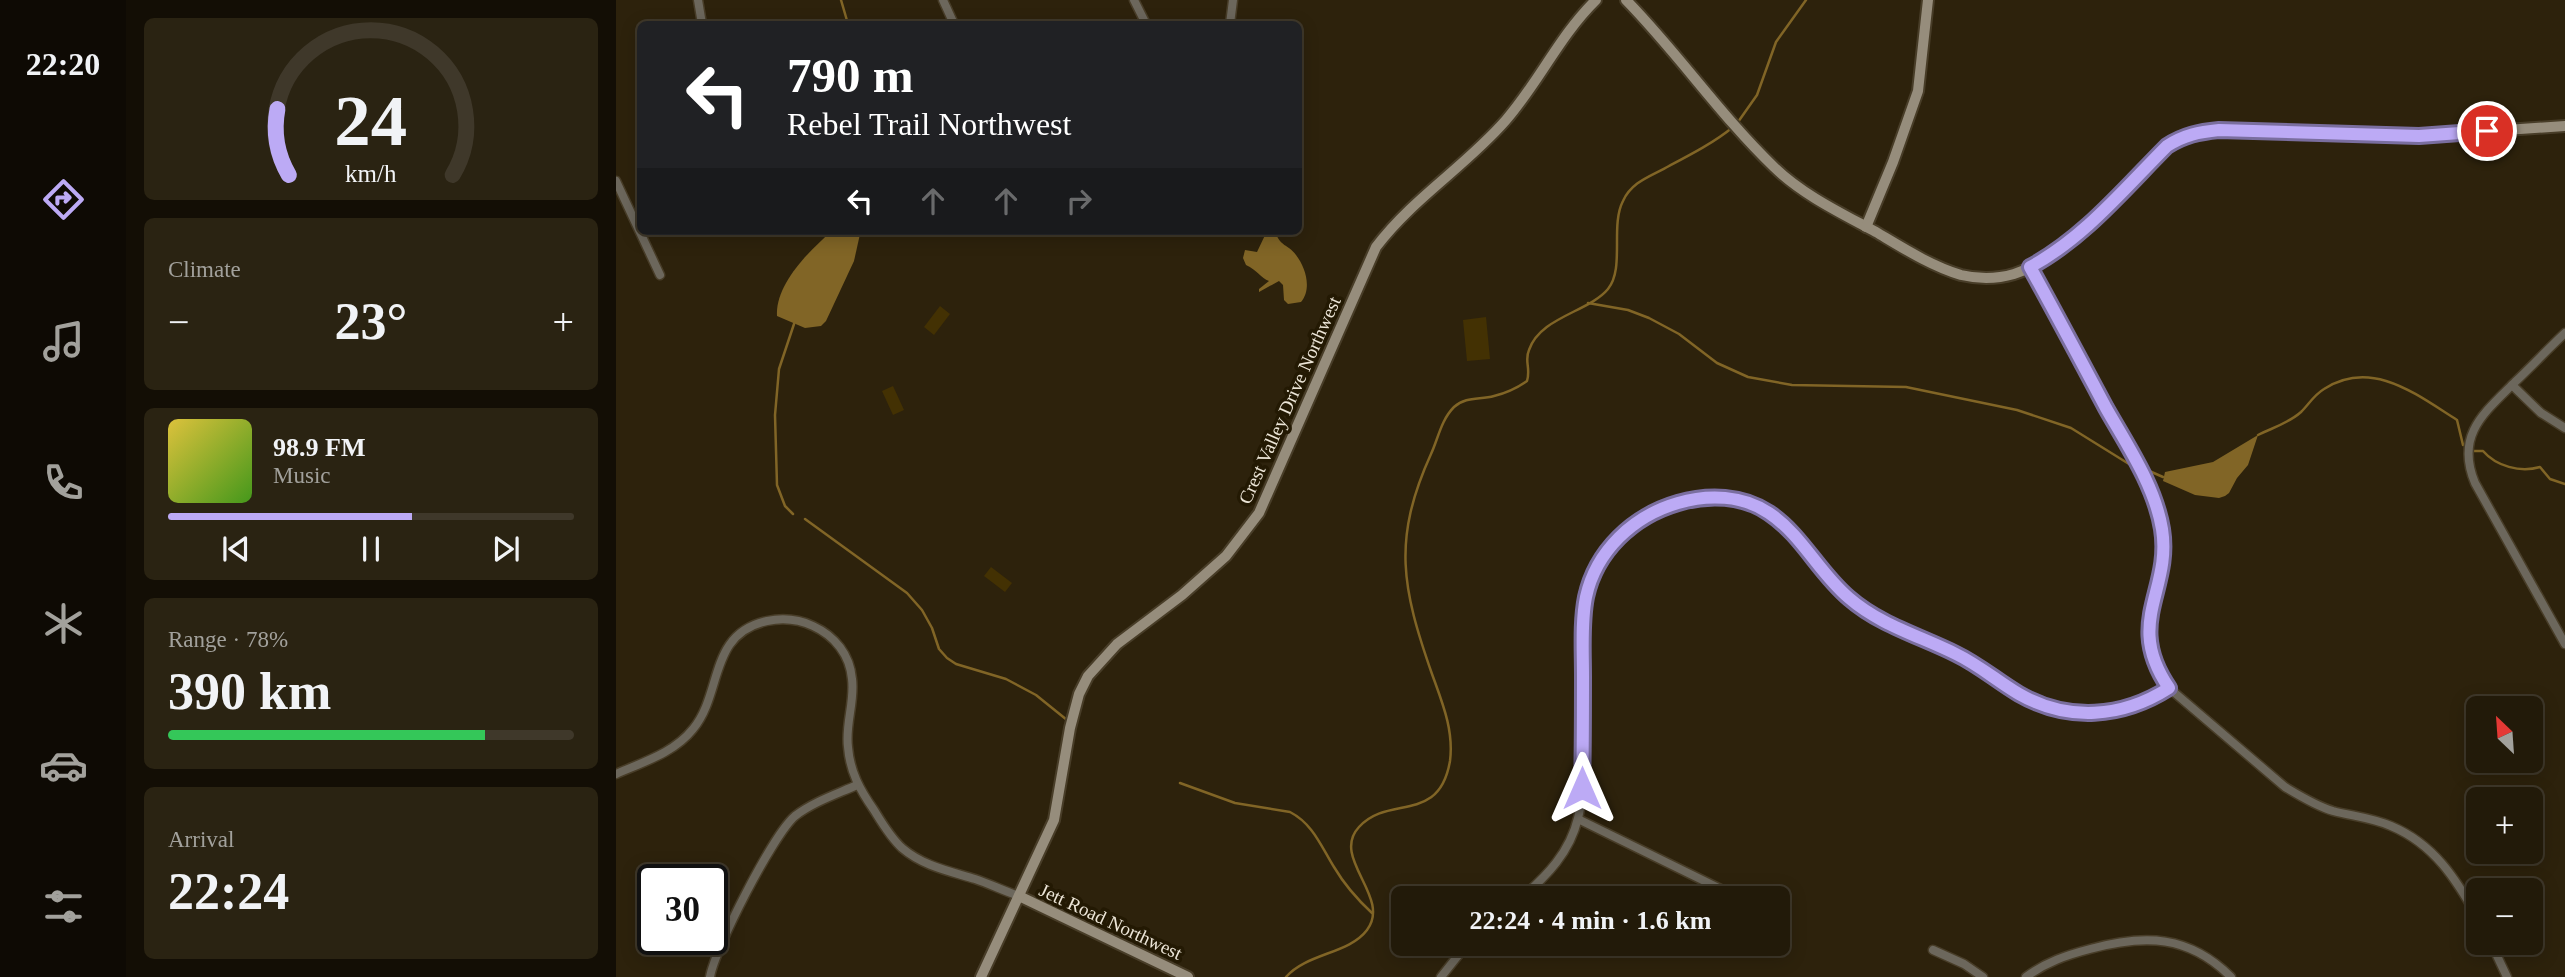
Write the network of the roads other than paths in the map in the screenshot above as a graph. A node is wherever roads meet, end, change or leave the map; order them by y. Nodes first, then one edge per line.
1 (698, 0) edge
2 (943, 0) edge
3 (1134, 0) edge
4 (1233, 0) edge
5 (1596, 0) edge
6 (1626, 0) edge
7 (1928, 0) edge
8 (702, 21) edge
9 (953, 21) edge
10 (1144, 21) edge
11 (1230, 21) edge
12 (2565, 126) edge
13 (616, 181) edge
14 (637, 226) edge
15 (1866, 227) junction
16 (641, 235) edge
17 (2030, 267) junction
18 (660, 275) dead end
19 (2565, 332) edge
20 (2512, 385) junction
21 (2565, 428) edge
22 (2565, 644) edge
23 (2169, 688) junction
24 (616, 774) edge
25 (857, 785) junction
26 (1578, 819) junction
27 (1534, 886) edge
28 (1715, 886) edge
29 (1019, 896) junction
30 (2466, 897) edge
31 (1933, 950) dead end
32 (2497, 955) edge
33 (1458, 956) edge
34 (709, 977) edge
35 (981, 977) edge
36 (1188, 977) edge
37 (1441, 977) edge
38 (1983, 977) edge
39 (2026, 977) edge
40 (2231, 977) edge
41 (2507, 977) edge

1 - 8 street
2 - 9 street
3 - 10 street
4 - 11 street
5 - 29 street, Crest Valley Drive Northwest
6 - 15 street
7 - 15 street
12 - 17 street
13 - 14 street
15 - 17 street
16 - 18 street
17 - 23 street
19 - 20 street
20 - 21 street
20 - 22 street
23 - 26 street
23 - 30 street
24 - 25 street
25 - 29 street
25 - 34 street
26 - 27 street
26 - 28 street
29 - 35 street, Crest Valley Drive Northwest
29 - 36 street, Jett Road Northwest
31 - 38 street
32 - 41 street
33 - 37 street
39 - 40 street

